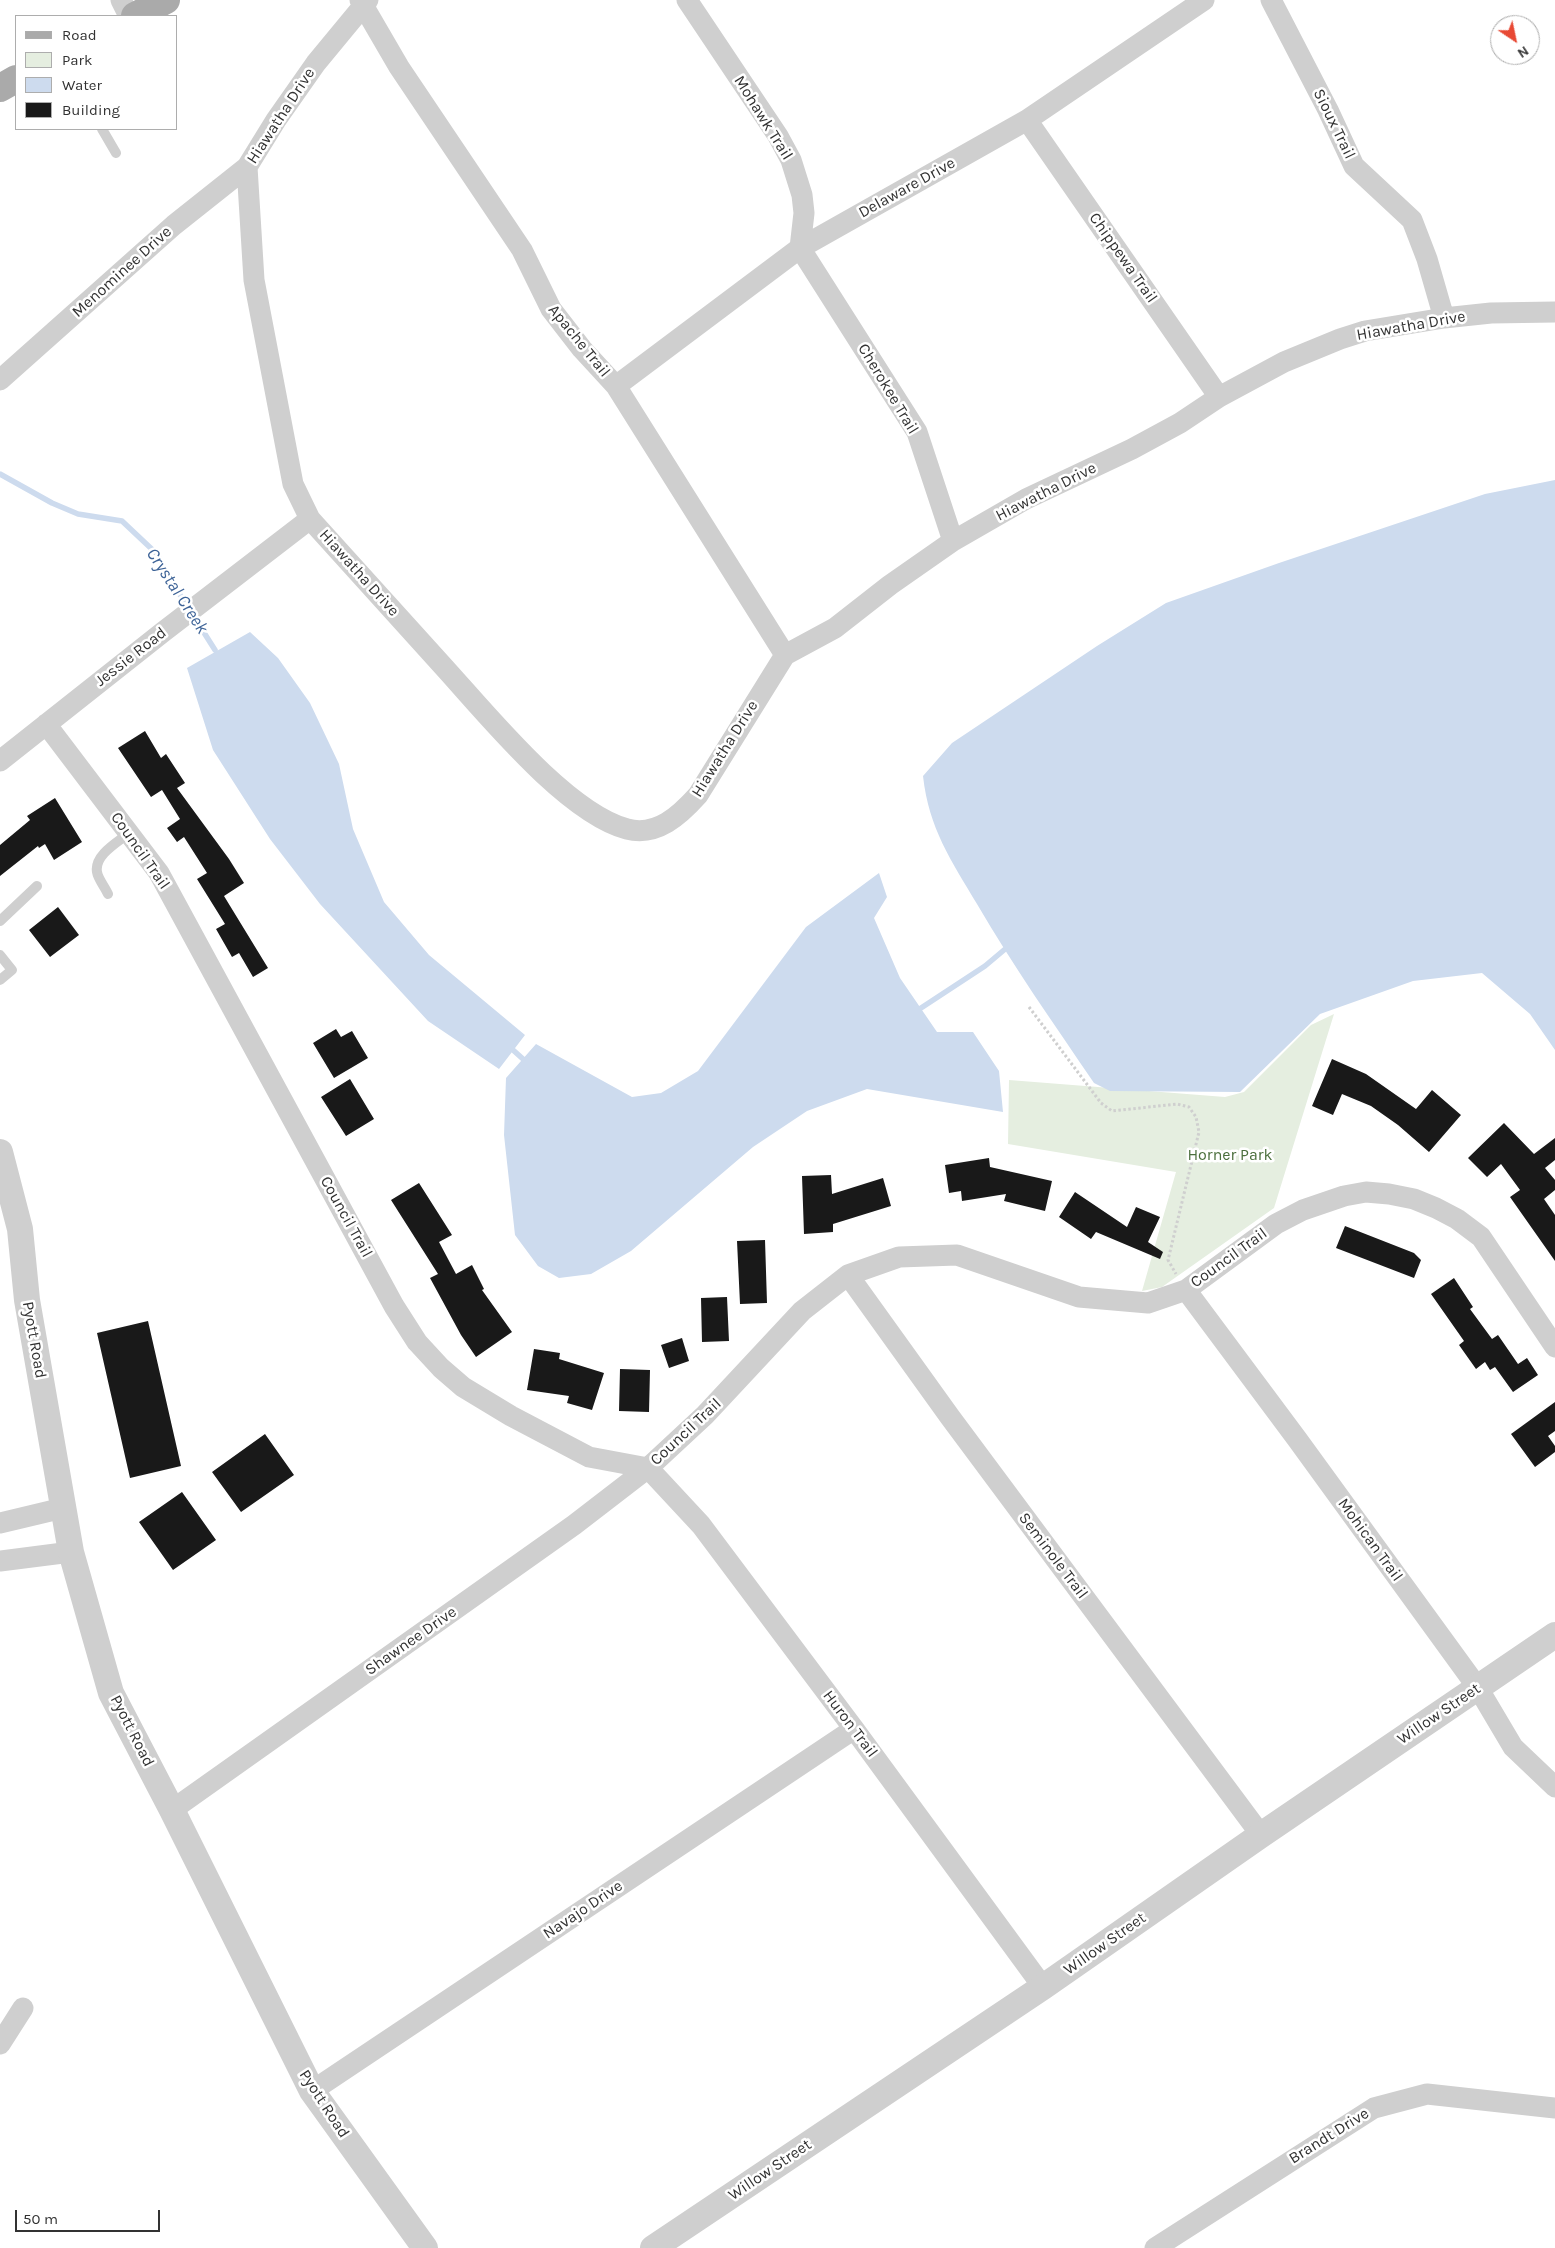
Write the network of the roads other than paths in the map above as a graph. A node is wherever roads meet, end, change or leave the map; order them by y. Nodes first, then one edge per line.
1 (121, 0) edge
2 (166, 0) edge
3 (687, 0) edge
4 (1204, 0) edge
5 (1271, 0) edge
6 (364, 2) edge
7 (128, 15) edge
8 (138, 15) edge
9 (15, 80) edge
10 (0, 88) edge
11 (1027, 120) junction
12 (103, 130) edge
13 (116, 153) dead end
14 (247, 167) junction
15 (800, 248) junction
16 (1555, 312) edge
17 (1444, 318) junction
18 (0, 380) edge
19 (616, 386) junction
20 (1219, 397) junction
21 (310, 519) junction
22 (954, 541) junction
23 (785, 654) junction
24 (46, 724) junction
25 (0, 761) edge
26 (129, 833) junction
27 (37, 886) dead end
28 (108, 894) dead end
29 (0, 921) edge
30 (0, 955) edge
31 (0, 980) edge
32 (0, 1152) edge
33 (848, 1275) junction
34 (1186, 1290) junction
35 (1555, 1348) edge
36 (648, 1468) junction
37 (63, 1508) junction
38 (0, 1523) edge
39 (71, 1552) junction
40 (0, 1561) edge
41 (1555, 1636) edge
42 (1478, 1688) junction
43 (854, 1728) junction
44 (1555, 1787) edge
45 (172, 1810) junction
46 (1260, 1835) junction
47 (1043, 1987) junction
48 (23, 2008) dead end
49 (0, 2044) edge
50 (312, 2091) junction
51 (1555, 2108) edge
52 (424, 2248) edge
53 (653, 2248) edge
54 (1154, 2248) edge

1 - 7 street
2 - 8 main road
3 - 15 street, Mohawk Trail
4 - 11 street, Delaware Drive
5 - 17 street, Sioux Trail
6 - 14 street, Hiawatha Drive
6 - 19 street, Apache Trail
9 - 10 main road
11 - 15 street, Delaware Drive
11 - 20 street, Chippewa Trail
12 - 13 lane
14 - 18 street, Menominee Drive
14 - 21 street, Hiawatha Drive
15 - 19 street, Delaware Drive
15 - 22 street, Cherokee Trail
16 - 17 street, Hiawatha Drive
17 - 20 street, Hiawatha Drive
19 - 23 street, Apache Trail
20 - 22 street, Hiawatha Drive
21 - 23 street, Hiawatha Drive
21 - 24 street, Jessie Road
22 - 23 street, Hiawatha Drive
24 - 25 street, Jessie Road
24 - 26 street, Council Trail
26 - 28 lane
26 - 36 street, Council Trail
27 - 29 lane
30 - 31 lane
32 - 37 street, Pyott Road
33 - 34 street, Council Trail
33 - 36 street, Council Trail
33 - 46 street, Seminole Trail
34 - 35 street, Council Trail
34 - 42 street, Mohican Trail
36 - 43 street, Huron Trail
36 - 45 street, Shawnee Drive
37 - 38 street
37 - 39 street, Pyott Road
39 - 40 street
39 - 45 street, Pyott Road
41 - 42 street, Willow Street
42 - 44 street, Mohican Trail
42 - 46 street, Willow Street
43 - 47 street, Huron Trail
43 - 50 street, Navajo Drive
45 - 50 street, Pyott Road
46 - 47 street, Willow Street
47 - 53 street, Willow Street
48 - 49 street
50 - 52 street, Pyott Road
51 - 54 street, Brandt Drive

